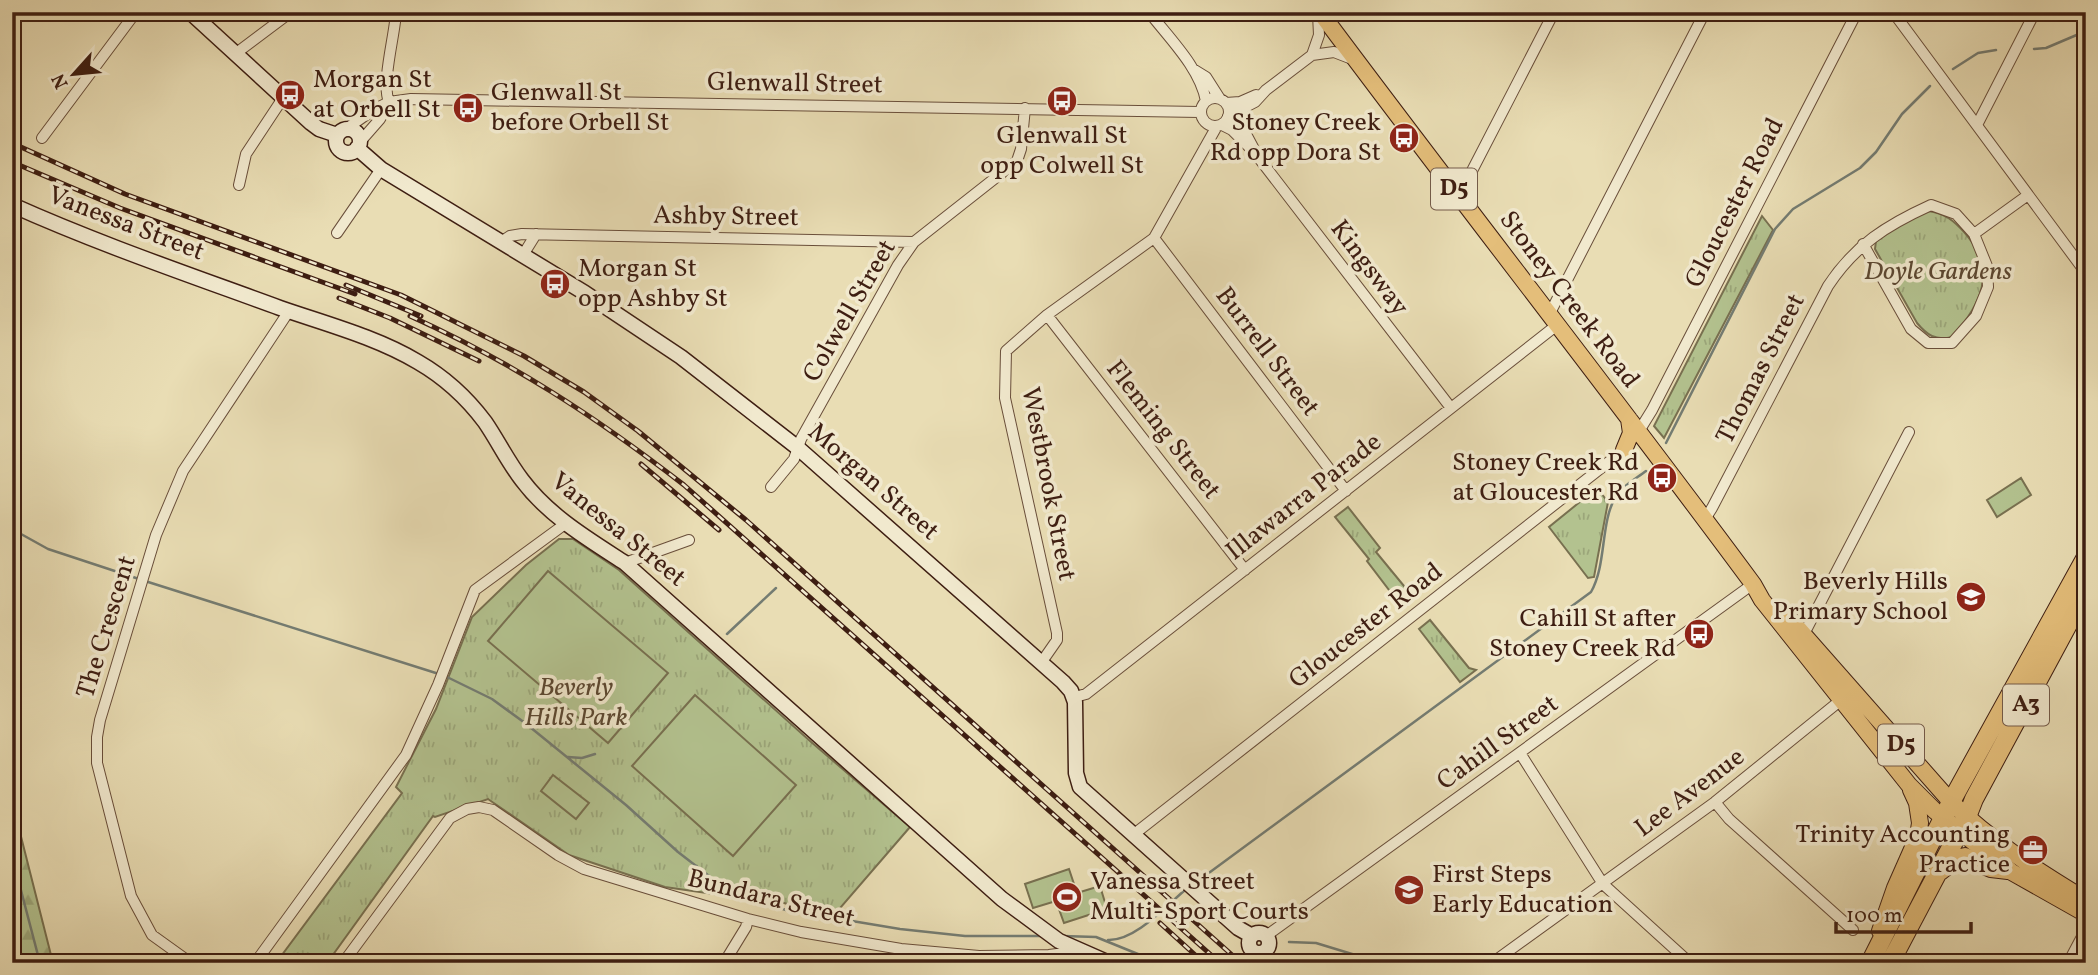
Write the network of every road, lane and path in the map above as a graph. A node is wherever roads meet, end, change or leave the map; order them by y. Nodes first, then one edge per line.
1 (136, 12) edge
2 (190, 12) edge
3 (291, 12) edge
4 (397, 12) edge
5 (1149, 12) edge
6 (1319, 12) edge
7 (1555, 12) edge
8 (1705, 12) edge
9 (1857, 12) edge
10 (1864, 12) edge
11 (1893, 12) edge
12 (2035, 12) edge
13 (1847, 31) junction
14 (235, 54) junction
15 (1312, 55) junction
16 (1358, 63) junction
17 (1192, 68) junction
18 (1266, 90) junction
19 (283, 98) junction
20 (1206, 100) junction
21 (1223, 101) junction
22 (389, 102) junction
23 (1255, 102) junction
24 (1025, 108) junction
25 (1200, 112) junction
26 (1221, 122) junction
27 (1977, 125) junction
28 (1243, 131) junction
29 (342, 132) junction
30 (42, 138) dead end
31 (358, 146) junction
32 (1255, 153) junction
33 (381, 169) junction
34 (239, 185) dead end
35 (2028, 195) junction
36 (1459, 196) junction
37 (12, 205) edge
38 (337, 233) dead end
39 (537, 234) junction
40 (1974, 234) junction
41 (1154, 238) junction
42 (914, 242) junction
43 (501, 243) junction
44 (1863, 244) junction
45 (523, 255) junction
46 (2085, 268) edge
47 (289, 311) junction
48 (1047, 315) junction
49 (1553, 320) junction
50 (1451, 408) junction
51 (1909, 432) dead end
52 (1642, 435) junction
53 (798, 448) junction
54 (1624, 450) junction
55 (771, 487) dead end
56 (1346, 491) junction
57 (1705, 519) junction
58 (565, 524) junction
59 (689, 540) dead end
60 (2086, 557) edge
61 (625, 563) junction
62 (1245, 570) junction
63 (1754, 584) junction
64 (2086, 591) edge
65 (1804, 634) junction
66 (1041, 663) junction
67 (1074, 697) junction
68 (1841, 701) junction
69 (1520, 753) junction
70 (1909, 785) junction
71 (1715, 802) junction
72 (1947, 810) junction
73 (1963, 824) junction
74 (1133, 835) junction
75 (2008, 870) junction
76 (1937, 873) junction
77 (1603, 884) junction
78 (2086, 900) edge
79 (2086, 914) edge
80 (748, 919) junction
81 (2086, 929) edge
82 (1853, 930) dead end
83 (1259, 936) junction
84 (1065, 944) junction
85 (1270, 957) edge
86 (1873, 957) edge
87 (191, 963) edge
88 (255, 963) edge
89 (343, 963) edge
90 (724, 963) edge
91 (1109, 963) edge
92 (1492, 963) edge
93 (1689, 963) edge
94 (1890, 963) edge
95 (2068, 963) edge

1 - 30 street
2 - 14 street
3 - 14 street
4 - 22 street
5 - 17 street
6 - 15 street
6 - 16 main road, Stoney Creek Road / D5
7 - 36 street
8 - 49 street
9 - 13 street, Gloucester Road
10 - 13 street, Gloucester Road
11 - 27 street
12 - 27 street
13 - 52 street, Gloucester Road
14 - 19 street
15 - 16 street
15 - 18 street
16 - 36 main road, Stoney Creek Road / D5
17 - 20 street
17 - 21 street
18 - 21 street
18 - 23 street
19 - 29 street
19 - 34 street
20 - 21 street
20 - 25 street
21 - 26 street
22 - 24 street, Glenwall Street
22 - 29 street
22 - 31 street
23 - 26 street
23 - 28 street
24 - 25 street, Glenwall Street
24 - 42 street, Colwell Street
25 - 26 street
26 - 28 street, Kingsway
26 - 32 street, Kingsway
26 - 41 street, Westbrook Street
27 - 35 street
28 - 32 street, Kingsway
29 - 31 street, Morgan Street
31 - 33 street, Morgan Street
32 - 50 street, Kingsway
33 - 38 street
33 - 43 street, Morgan Street
35 - 40 street
35 - 46 street
36 - 49 main road, Stoney Creek Road / D5
37 - 47 street, Vanessa Street
39 - 42 street, Ashby Street
39 - 43 street, Ashby Street
39 - 45 street
40 - 44 street, Thomas Street
40 - 44 street, Thomas Street
41 - 48 street, Westbrook Street
41 - 56 street, Burrell Street
42 - 53 street, Colwell Street
43 - 45 street, Morgan Street
44 - 57 street, Thomas Street
45 - 53 street, Morgan Street
47 - 58 street, Vanessa Street
47 - 87 street, The Crescent
48 - 62 street, Fleming Street
48 - 66 street, Westbrook Street
49 - 50 street, Illawarra Parade
49 - 52 main road, Stoney Creek Road / D5
50 - 56 street, Illawarra Parade
51 - 65 street
52 - 54 main road
52 - 54 main road
52 - 57 main road, Stoney Creek Road / D5
53 - 55 street, Colwell Street
53 - 66 street, Morgan Street
54 - 74 street, Gloucester Road
56 - 62 street, Illawarra Parade
57 - 63 main road, Stoney Creek Road / D5
58 - 61 street, Vanessa Street
58 - 88 street
59 - 61 street
60 - 72 highway, A3
61 - 84 street, Vanessa Street
62 - 67 street, Illawarra Parade
63 - 65 main road, Stoney Creek Road / D5
63 - 68 main road, Stoney Creek Road / D5
63 - 69 street, Cahill Street
64 - 73 highway, A3
65 - 72 main road, Stoney Creek Road / D5
66 - 67 street, Morgan Street
67 - 74 street
68 - 70 main road, Stoney Creek Road / D5
68 - 71 street, Lee Avenue
69 - 77 street
69 - 83 street, Cahill Street
70 - 72 main road, Stoney Creek Road / D5
70 - 86 main road
71 - 77 street, Lee Avenue
71 - 82 street
72 - 73 main road, Stoney Creek Road
72 - 86 highway, A3
73 - 75 main road, Stoney Creek Road
73 - 76 highway, A3
73 - 78 main road, Stoney Creek Road
74 - 83 street
75 - 76 highway
75 - 79 main road, Stoney Creek Road
76 - 94 highway, A3
77 - 92 street, Lee Avenue
77 - 93 street
80 - 84 street, Bundara Street
80 - 89 street, Bundara Street
80 - 90 street
81 - 95 street
83 - 85 street
84 - 91 street, Vanessa Street

